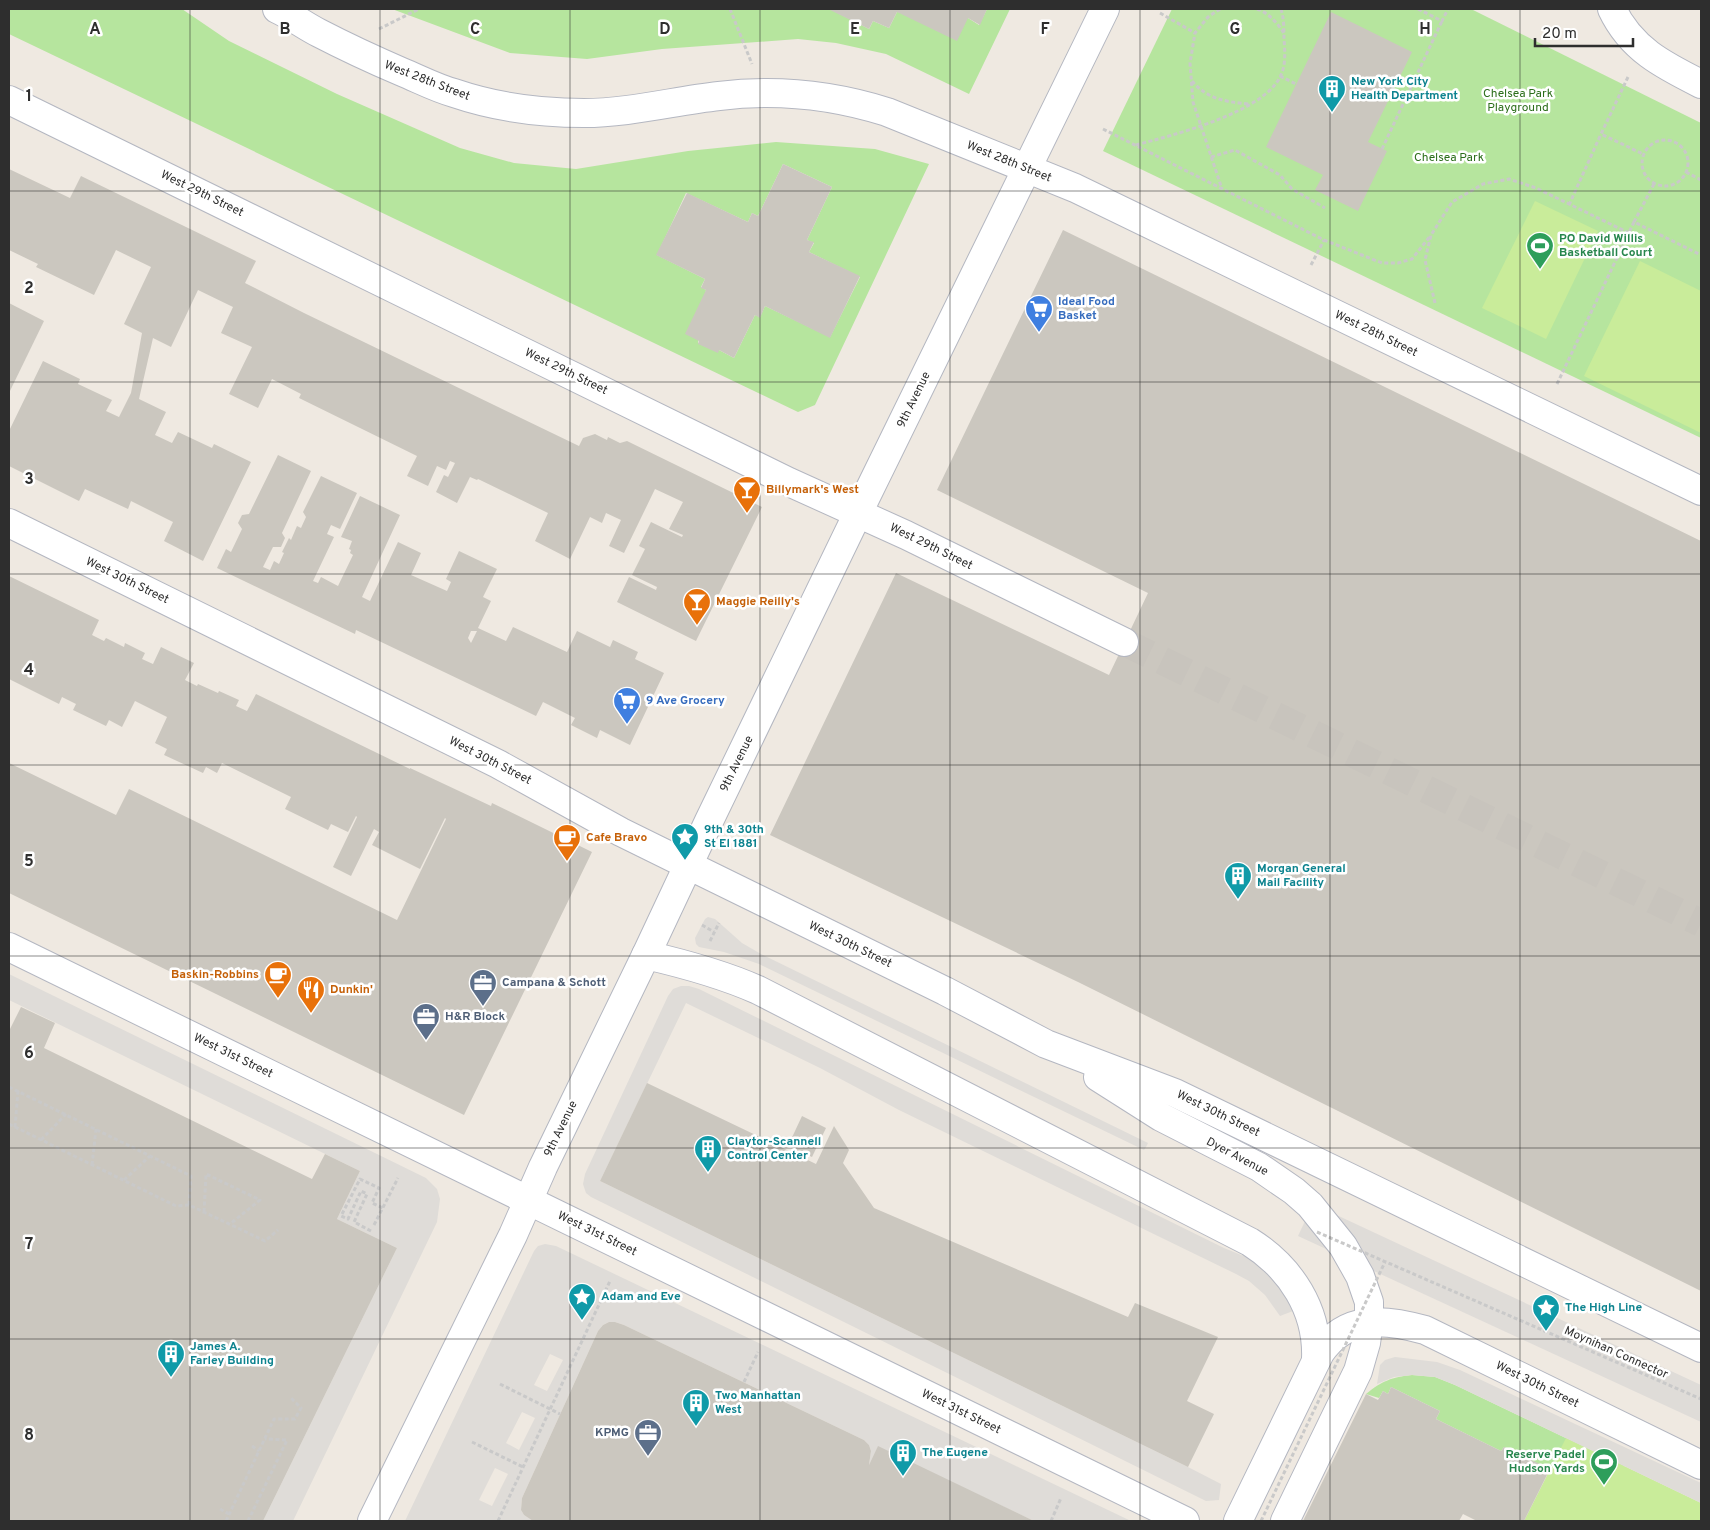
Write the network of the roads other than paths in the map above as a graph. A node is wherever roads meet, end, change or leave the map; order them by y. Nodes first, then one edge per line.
1 (277, 9) edge
2 (1105, 9) edge
3 (1612, 9) edge
4 (1701, 84) edge
5 (9, 100) edge
6 (1027, 169) junction
7 (1701, 491) edge
8 (858, 513) junction
9 (9, 523) edge
10 (1124, 642) tunnel mouth
11 (688, 865) junction
12 (9, 946) edge
13 (646, 955) junction
14 (1046, 1044) junction
15 (528, 1199) junction
16 (1369, 1321) junction
17 (1701, 1348) edge
18 (1316, 1360) junction
19 (1701, 1465) edge
20 (372, 1521) edge
21 (1185, 1521) edge
22 (1238, 1521) edge
23 (1285, 1521) edge

1 - 6 street, West 28th Street
2 - 6 street, 9th Avenue
3 - 4 street
5 - 8 street, West 29th Street
6 - 7 street, West 28th Street
6 - 8 street, 9th Avenue
8 - 10 street, West 29th Street
8 - 11 street, 9th Avenue
9 - 11 street, West 30th Street
11 - 13 street, 9th Avenue
11 - 14 street, West 30th Street
12 - 15 street, West 31st Street
13 - 15 street, 9th Avenue
13 - 18 street
14 - 16 street, Dyer Avenue
14 - 17 street, West 30th Street
15 - 20 street, 9th Avenue
15 - 21 street, West 31st Street
16 - 18 street
16 - 19 street, West 30th Street
16 - 23 street, Dyer Avenue
18 - 22 street

